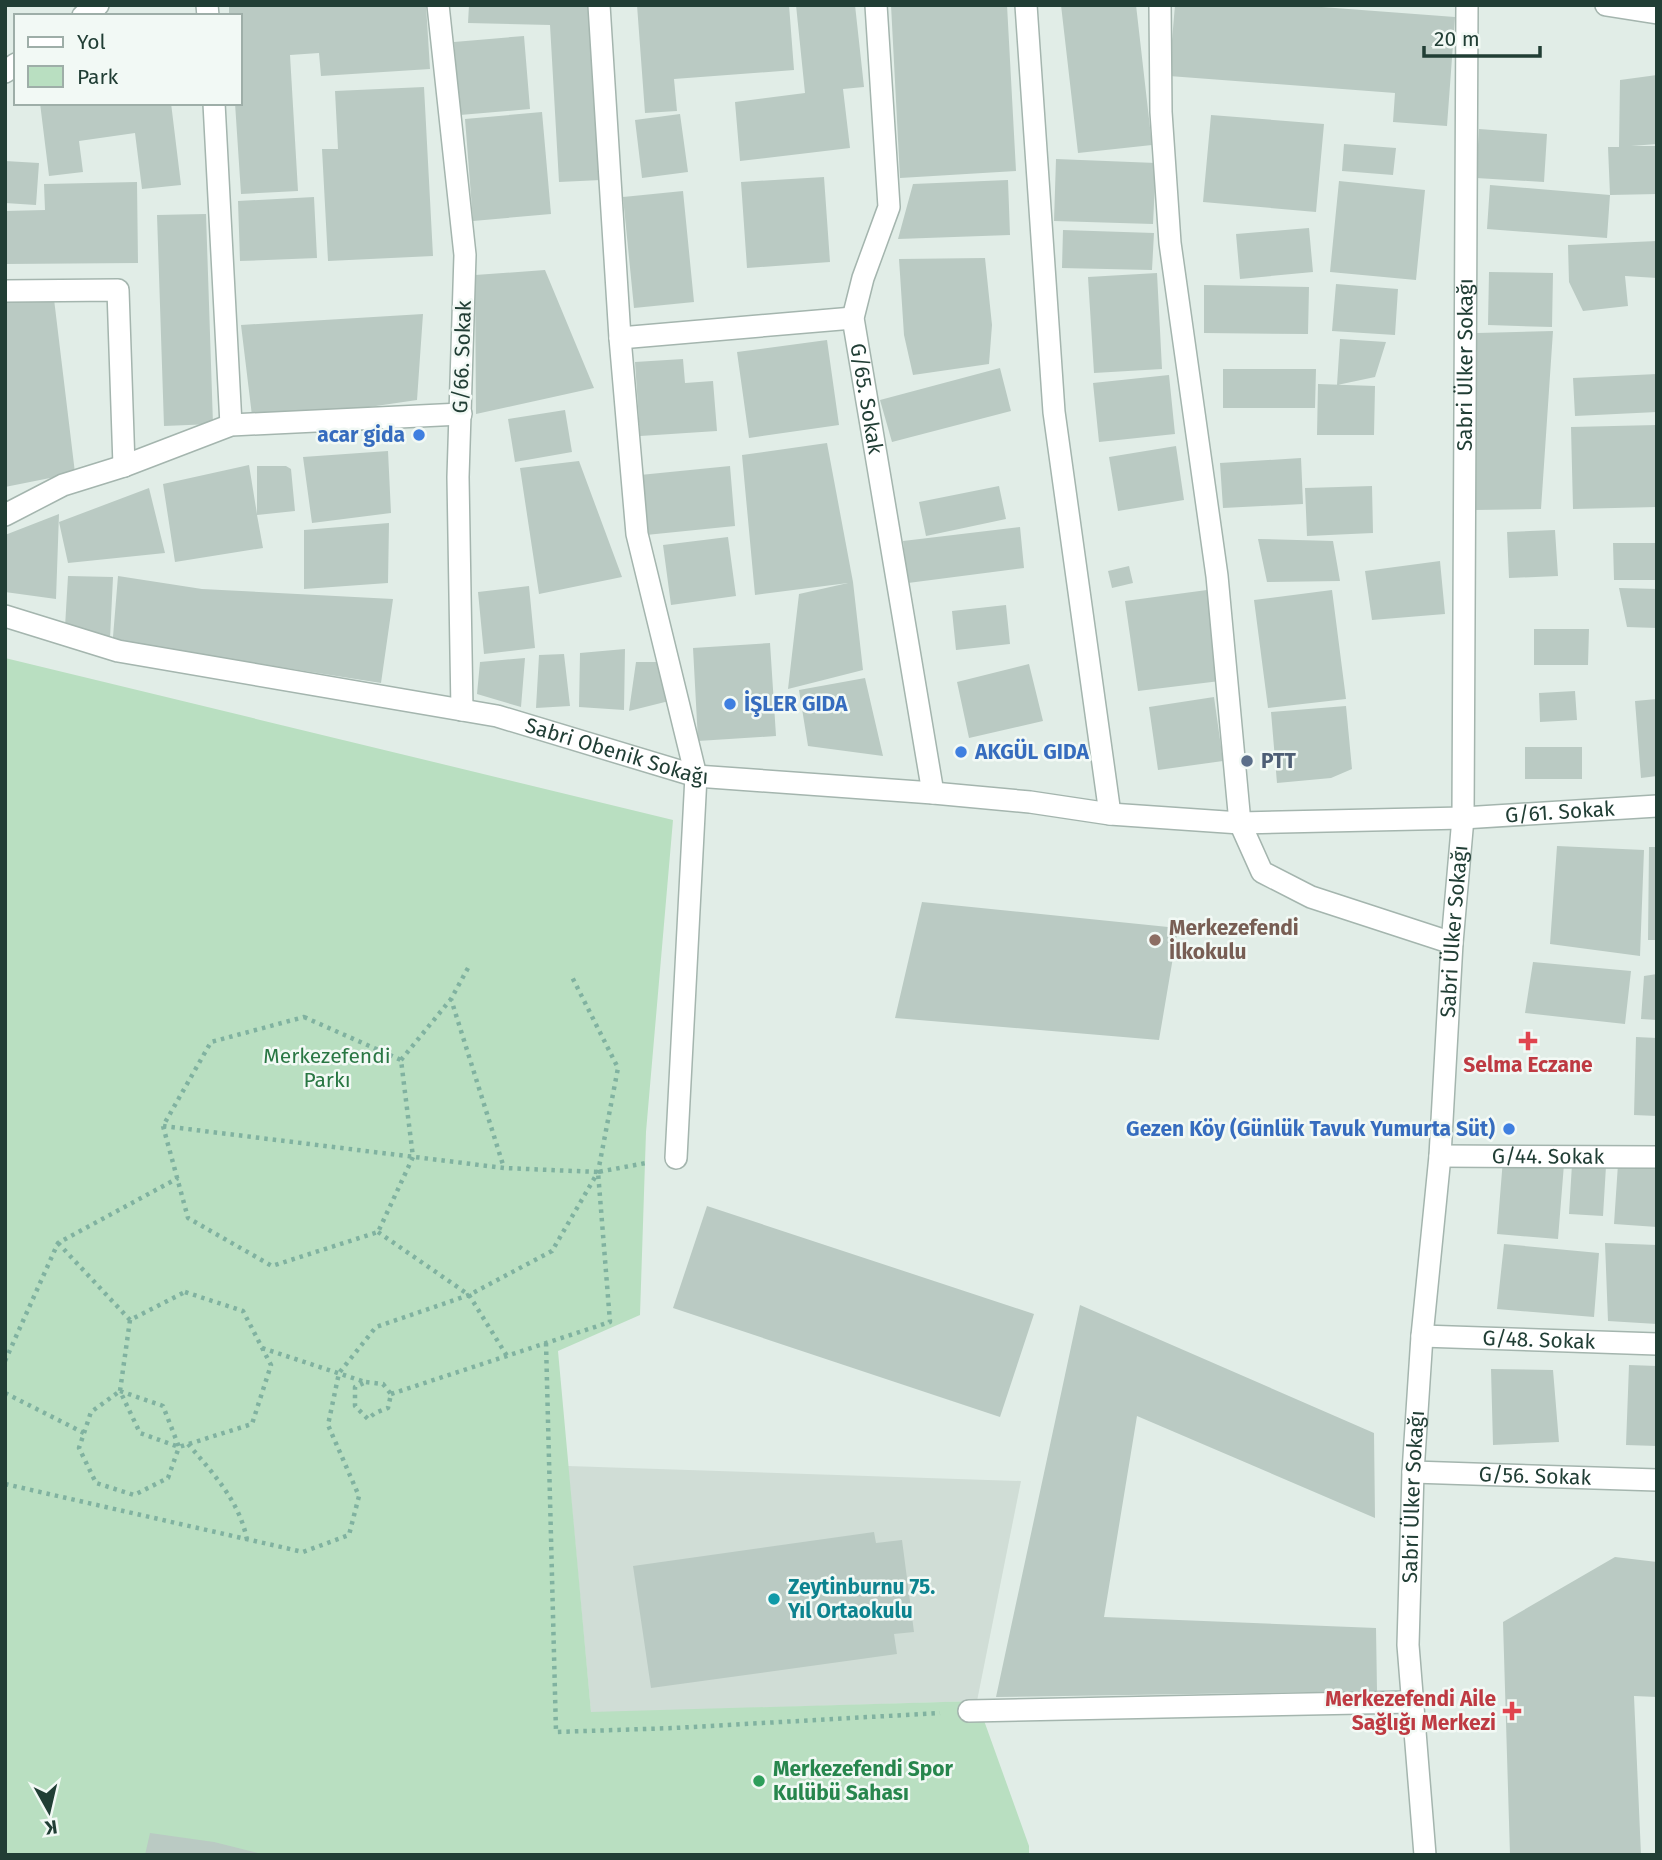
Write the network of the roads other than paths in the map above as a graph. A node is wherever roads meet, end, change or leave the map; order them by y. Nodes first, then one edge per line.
1 (438, 5) edge
2 (599, 5) edge
3 (876, 5) edge
4 (1026, 5) edge
5 (1160, 5) edge
6 (1467, 5) edge
7 (1606, 5) edge
8 (1657, 13) edge
9 (214, 105) edge
10 (5, 291) edge
11 (853, 318) junction
12 (620, 338) junction
13 (461, 414) junction
14 (231, 425) junction
15 (124, 466) junction
16 (5, 515) edge
17 (5, 616) edge
18 (462, 710) junction
19 (696, 776) junction
20 (933, 793) junction
21 (1657, 806) edge
22 (1110, 814) junction
23 (1462, 818) junction
24 (1240, 823) junction
25 (1452, 943) junction
26 (1440, 1156) junction
27 (1657, 1157) edge
28 (676, 1158) road end
29 (1422, 1336) junction
30 (1657, 1344) edge
31 (1413, 1472) junction
32 (1657, 1480) edge
33 (1411, 1702) junction
34 (969, 1711) road end
35 (1425, 1855) edge

1 - 13 street, G/66. Sokak
2 - 12 street
3 - 11 street, G/65. Sokak
4 - 22 street
5 - 24 street
6 - 23 street, Sabri Ülker Sokağı
7 - 8 street
9 - 14 street
10 - 15 street
11 - 12 street
11 - 20 street, G/65. Sokak
12 - 19 street
13 - 14 street
13 - 18 street, G/66. Sokak
14 - 15 street
15 - 16 street
17 - 18 street, Sabri Obenik Sokağı
18 - 19 street, Sabri Obenik Sokağı
19 - 20 street, Sabri Obenik Sokağı
19 - 28 street
20 - 22 street, Sabri Obenik Sokağı
21 - 23 street, G/61. Sokak
22 - 24 street, Sabri Obenik Sokağı
23 - 24 street, G/61. Sokak
23 - 25 street, Sabri Ülker Sokağı
24 - 25 street
25 - 26 street, Sabri Ülker Sokağı
26 - 27 street, G/44. Sokak
26 - 29 street, Sabri Ülker Sokağı
29 - 30 street, G/48. Sokak
29 - 31 street, Sabri Ülker Sokağı
31 - 32 street, G/56. Sokak
31 - 33 street, Sabri Ülker Sokağı
33 - 34 street
33 - 35 street, Sabri Ülker Sokağı

